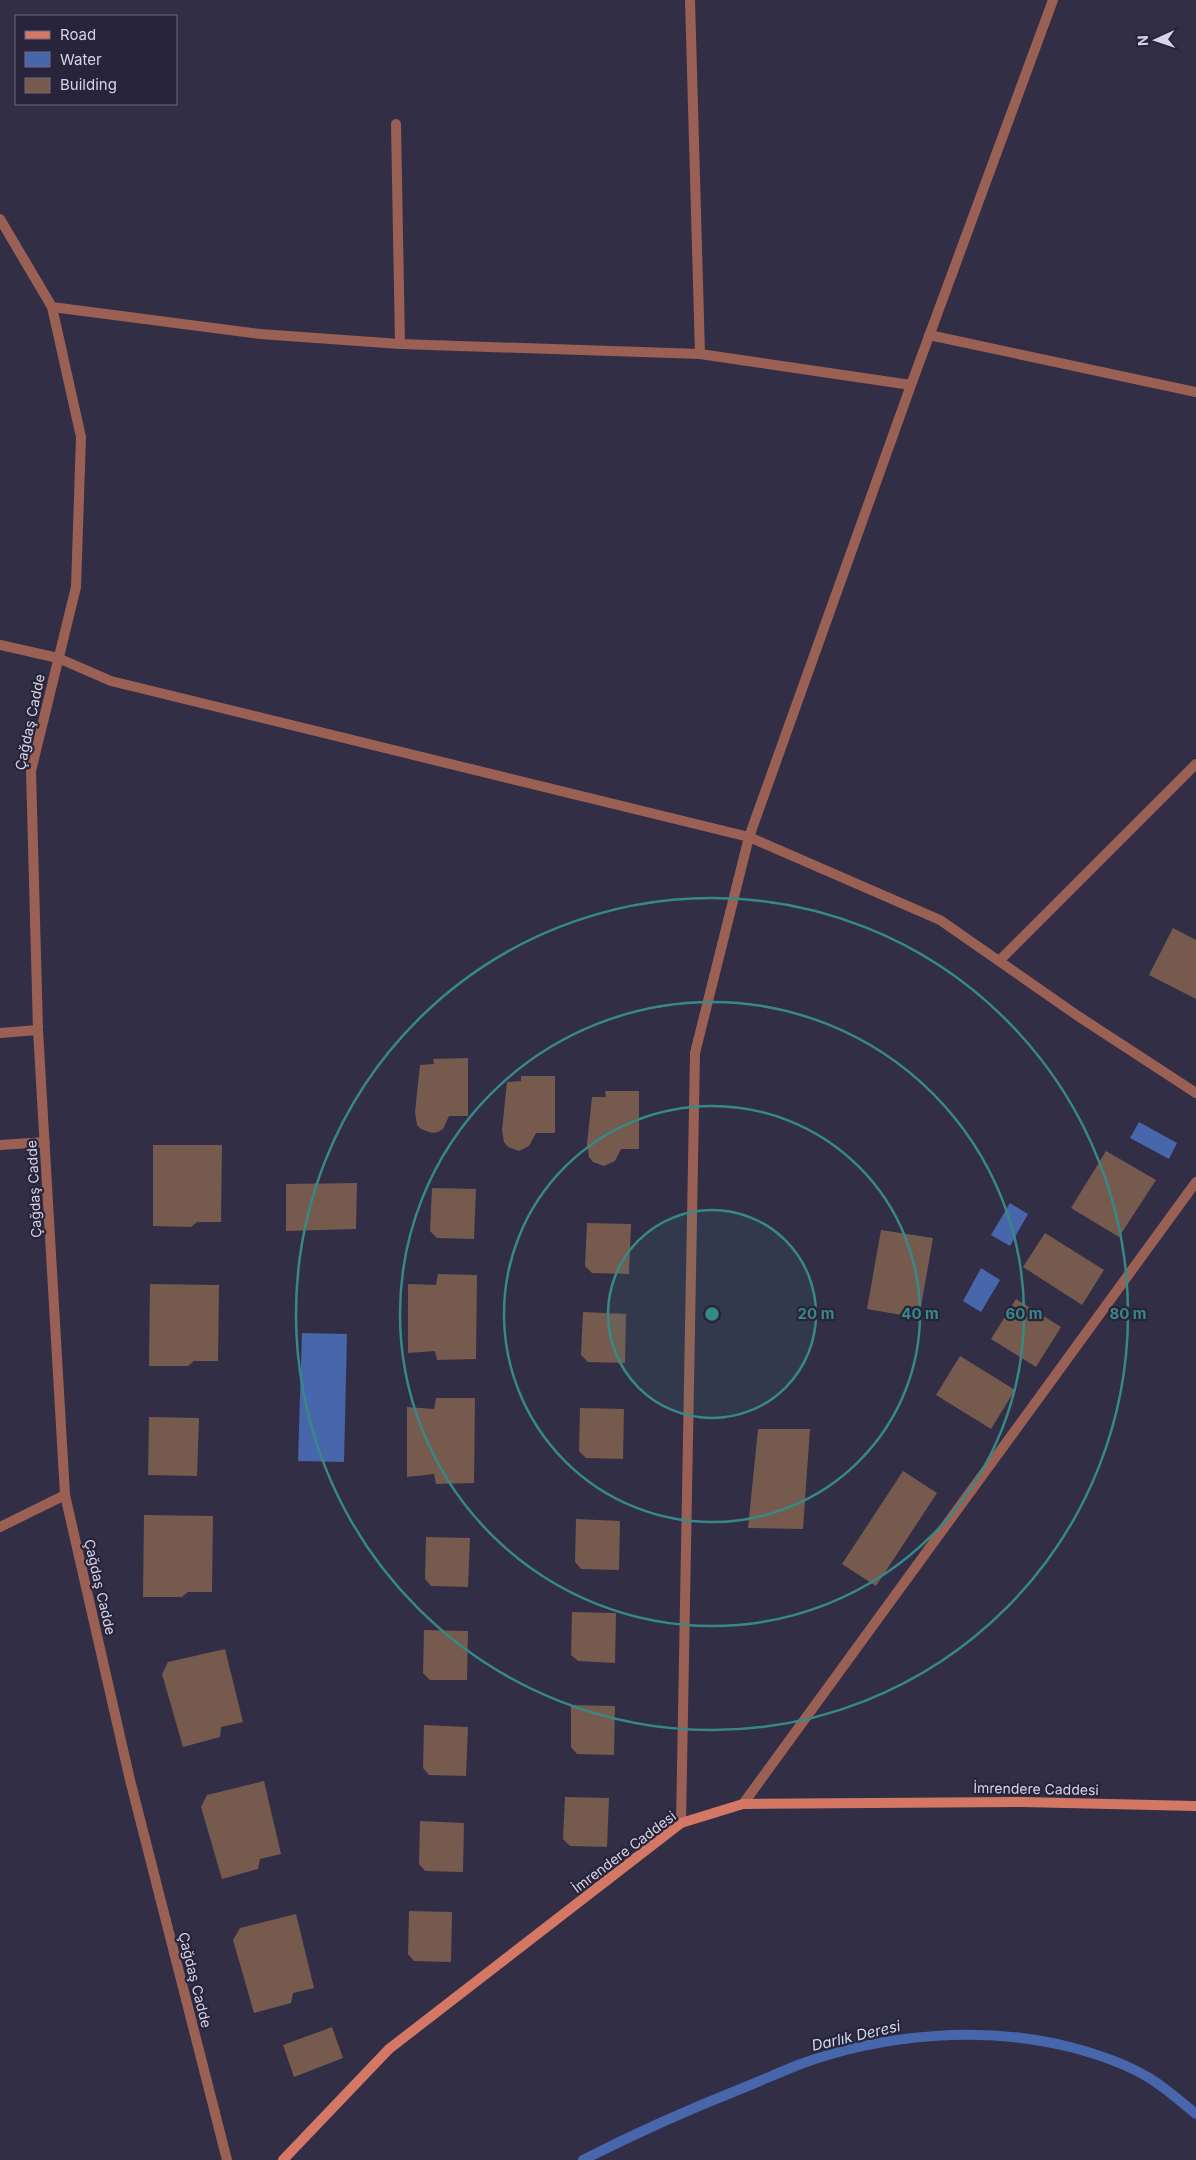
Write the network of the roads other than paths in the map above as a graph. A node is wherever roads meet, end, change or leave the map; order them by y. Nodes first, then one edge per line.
1 (690, 0) edge
2 (1053, 0) edge
3 (396, 124) dead end
4 (0, 219) edge
5 (52, 307) junction
6 (929, 335) junction
7 (400, 344) junction
8 (700, 354) junction
9 (911, 385) junction
10 (1196, 392) edge
11 (0, 645) edge
12 (58, 658) junction
13 (1196, 764) edge
14 (749, 837) junction
15 (999, 960) junction
16 (38, 1030) junction
17 (0, 1033) edge
18 (1196, 1093) edge
19 (44, 1142) junction
20 (0, 1145) edge
21 (1196, 1182) edge
22 (65, 1495) junction
23 (0, 1527) edge
24 (743, 1804) junction
25 (1196, 1806) edge
26 (681, 1824) junction
27 (227, 2160) edge
28 (283, 2160) edge

1 - 8 street
2 - 6 street
3 - 7 street
4 - 5 street, Çağdaş Cadde
5 - 7 street
5 - 12 street, Çağdaş Cadde
6 - 9 street
6 - 10 street
7 - 8 street
8 - 9 street
9 - 14 street
11 - 12 street
12 - 14 street
12 - 16 street, Çağdaş Cadde
13 - 15 street
14 - 15 street
14 - 26 street
15 - 18 street
16 - 17 street
16 - 19 street, Çağdaş Cadde
19 - 20 street
19 - 22 street, Çağdaş Cadde
21 - 24 street
22 - 23 street
22 - 27 street, Çağdaş Cadde
24 - 25 street, İmrendere Caddesi
24 - 26 street, İmrendere Caddesi
26 - 28 street, İmrendere Caddesi

